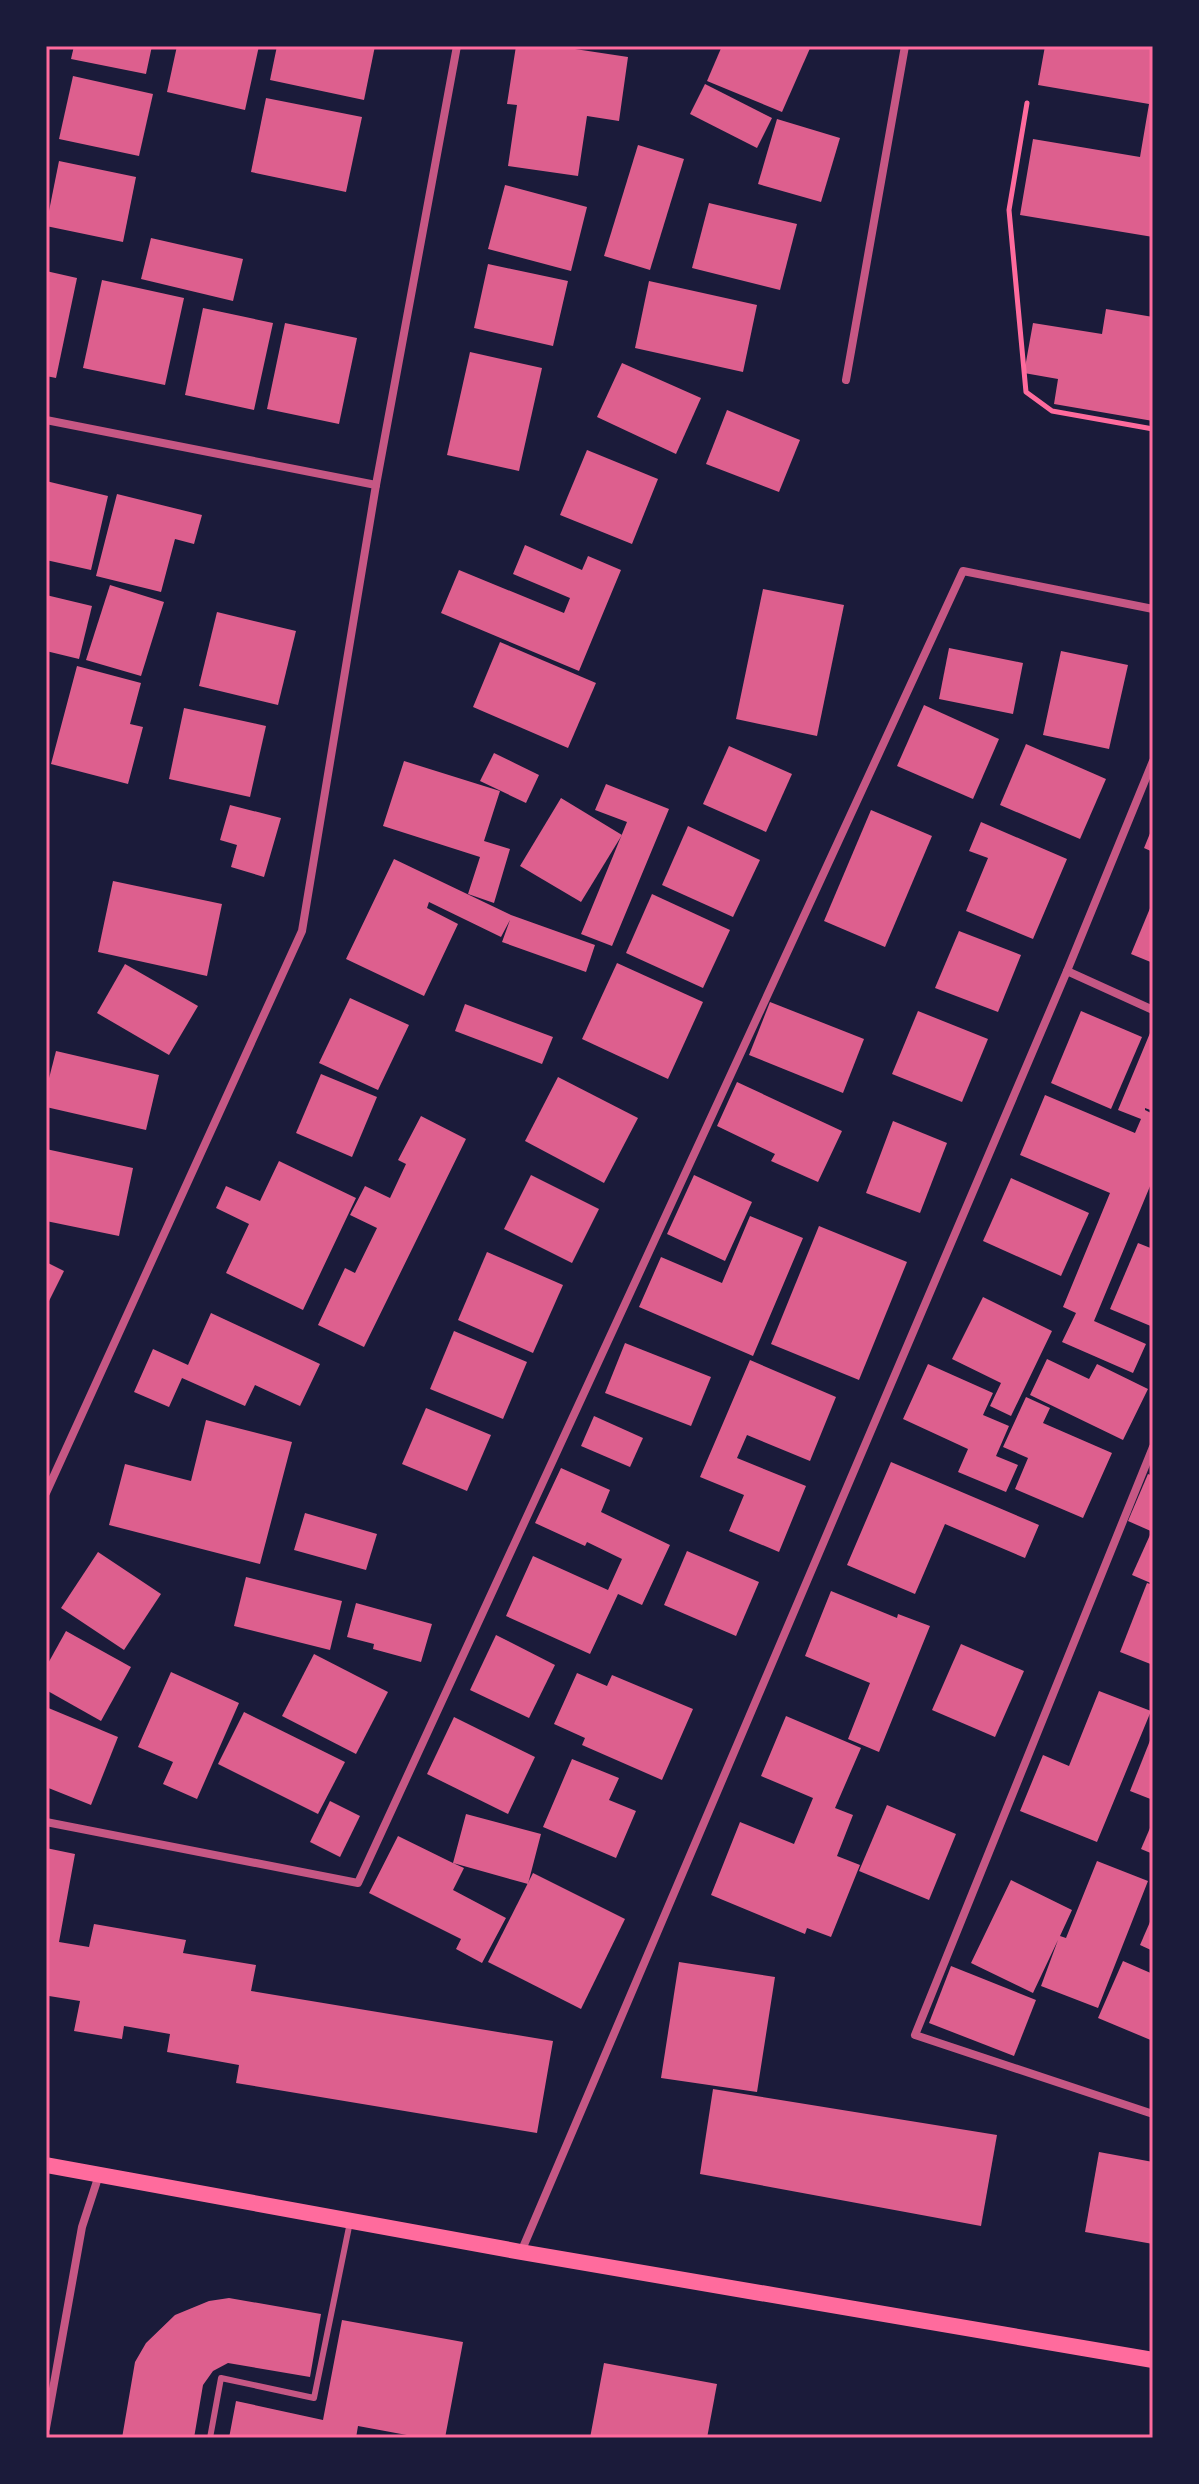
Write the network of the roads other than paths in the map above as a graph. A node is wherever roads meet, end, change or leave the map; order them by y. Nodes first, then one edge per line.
1 (457, 46) edge
2 (905, 46) edge
3 (846, 380) dead end
4 (46, 420) edge
5 (376, 485) junction
6 (1153, 609) edge
7 (1153, 761) edge
8 (1067, 971) junction
9 (1153, 1010) edge
10 (1153, 1447) edge
11 (46, 1493) edge
12 (46, 1822) edge
13 (1153, 2114) edge
14 (46, 2165) edge
15 (99, 2175) junction
16 (350, 2220) junction
17 (521, 2252) junction
18 (1153, 2360) edge
19 (46, 2428) edge
20 (210, 2438) edge

1 - 5 street
2 - 3 street
4 - 5 street
5 - 11 street
6 - 12 street
7 - 8 street
8 - 9 street
8 - 17 street
10 - 13 street
14 - 15 main road
15 - 16 main road
15 - 19 street
16 - 17 main road
16 - 20 lane
17 - 18 main road

